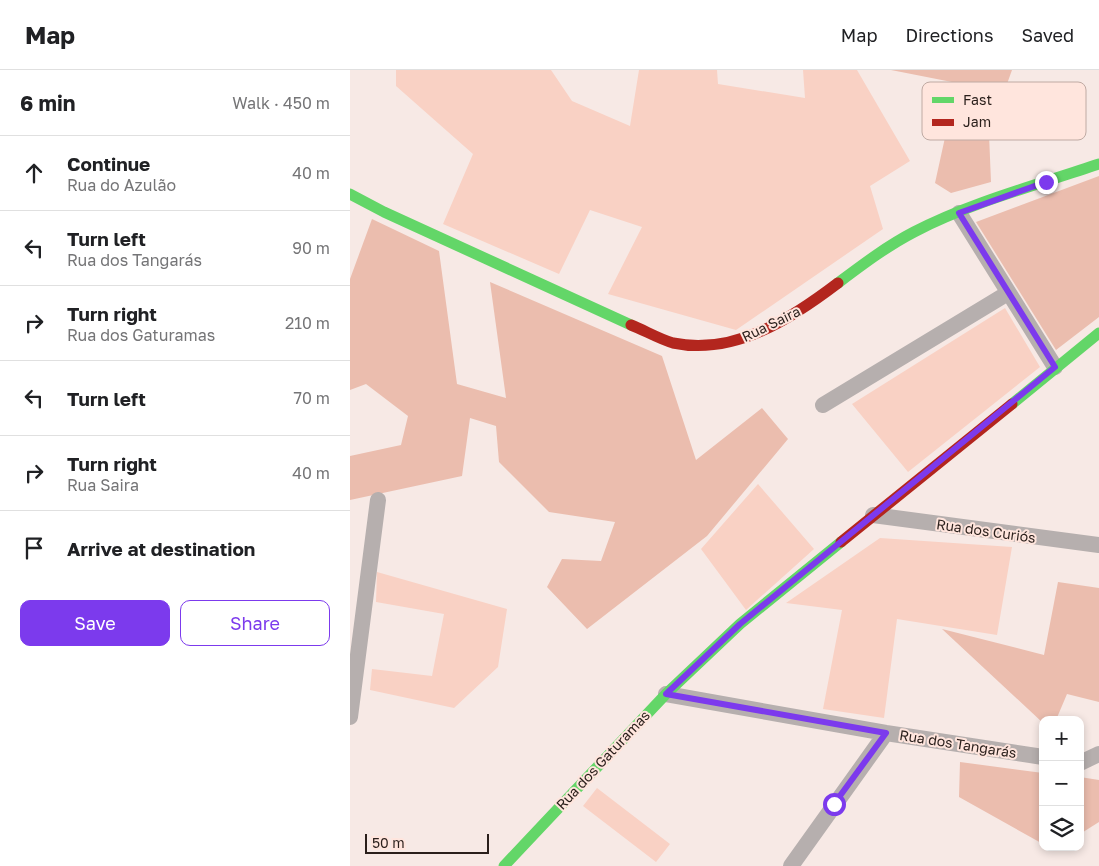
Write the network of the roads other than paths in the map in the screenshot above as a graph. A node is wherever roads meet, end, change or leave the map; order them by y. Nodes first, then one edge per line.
1 (1099, 164) edge
2 (350, 194) edge
3 (959, 213) junction
4 (1008, 293) junction
5 (1099, 333) edge
6 (1055, 367) junction
7 (823, 405) dead end
8 (378, 500) dead end
9 (873, 515) junction
10 (1099, 545) edge
11 (351, 686) edge
12 (666, 694) junction
13 (350, 717) edge
14 (886, 733) junction
15 (1099, 754) edge
16 (1039, 756) edge
17 (1084, 761) edge
18 (1084, 764) edge
19 (1099, 766) edge
20 (504, 866) edge
21 (791, 866) edge

1 - 3 street, Rua Saira
2 - 3 street, Rua Saira
3 - 4 street
4 - 6 street
4 - 7 street
5 - 6 street, Rua dos Gaturamas
6 - 9 street, Rua dos Gaturamas
8 - 11 street
9 - 10 street, Rua dos Curiós
9 - 12 street, Rua dos Gaturamas
11 - 13 street
12 - 14 street, Rua dos Tangarás
12 - 20 street, Rua dos Gaturamas
14 - 16 street, Rua dos Tangarás
14 - 21 street
15 - 17 street
18 - 19 street

